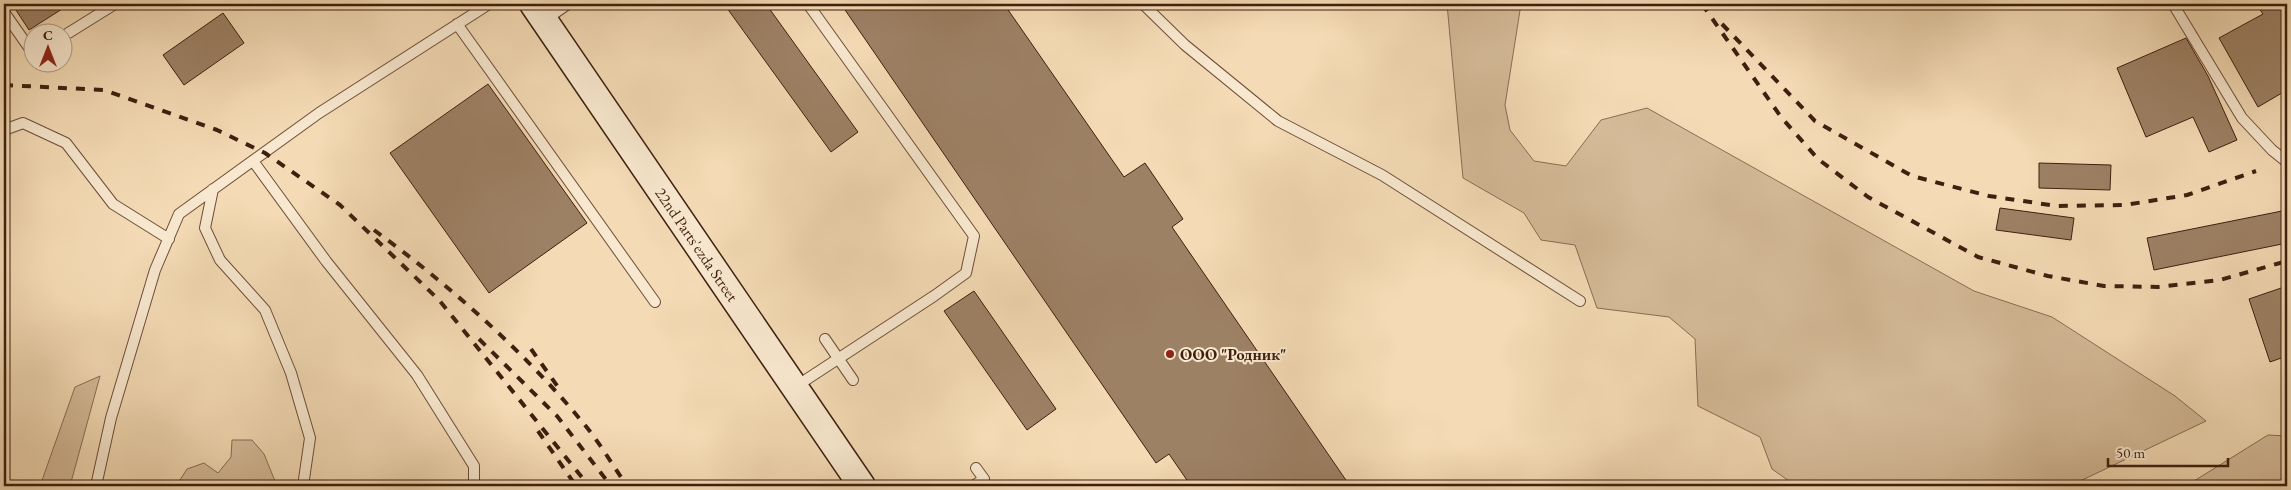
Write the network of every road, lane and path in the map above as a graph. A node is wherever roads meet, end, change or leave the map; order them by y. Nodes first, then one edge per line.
1 (115, 4) edge
2 (489, 4) edge
3 (568, 4) edge
4 (808, 4) edge
5 (1143, 4) edge
6 (2173, 4) edge
7 (4, 12) edge
8 (538, 12) edge
9 (457, 24) junction
10 (72, 31) edge
11 (22, 38) edge
12 (4, 130) edge
13 (253, 161) junction
14 (2287, 162) edge
15 (213, 189) junction
16 (168, 239) junction
17 (1580, 301) dead end
18 (655, 302) dead end
19 (825, 339) dead end
20 (838, 359) junction
21 (853, 380) dead end
22 (794, 387) junction
23 (976, 468) dead end
24 (96, 486) edge
25 (303, 486) edge
26 (474, 486) edge
27 (862, 486) edge
28 (974, 486) edge

1 - 10 lane
2 - 9 lane
3 - 8 lane
4 - 20 lane
5 - 17 lane
6 - 14 lane
7 - 11 lane
8 - 22 street, 22nd Parts'ezda Street
9 - 13 lane
9 - 18 lane
12 - 16 lane
13 - 15 lane
13 - 26 lane
15 - 16 lane
15 - 25 lane
16 - 24 lane
19 - 20 lane
20 - 21 lane
20 - 22 lane
22 - 27 street, 22nd Parts'ezda Street
23 - 28 lane

